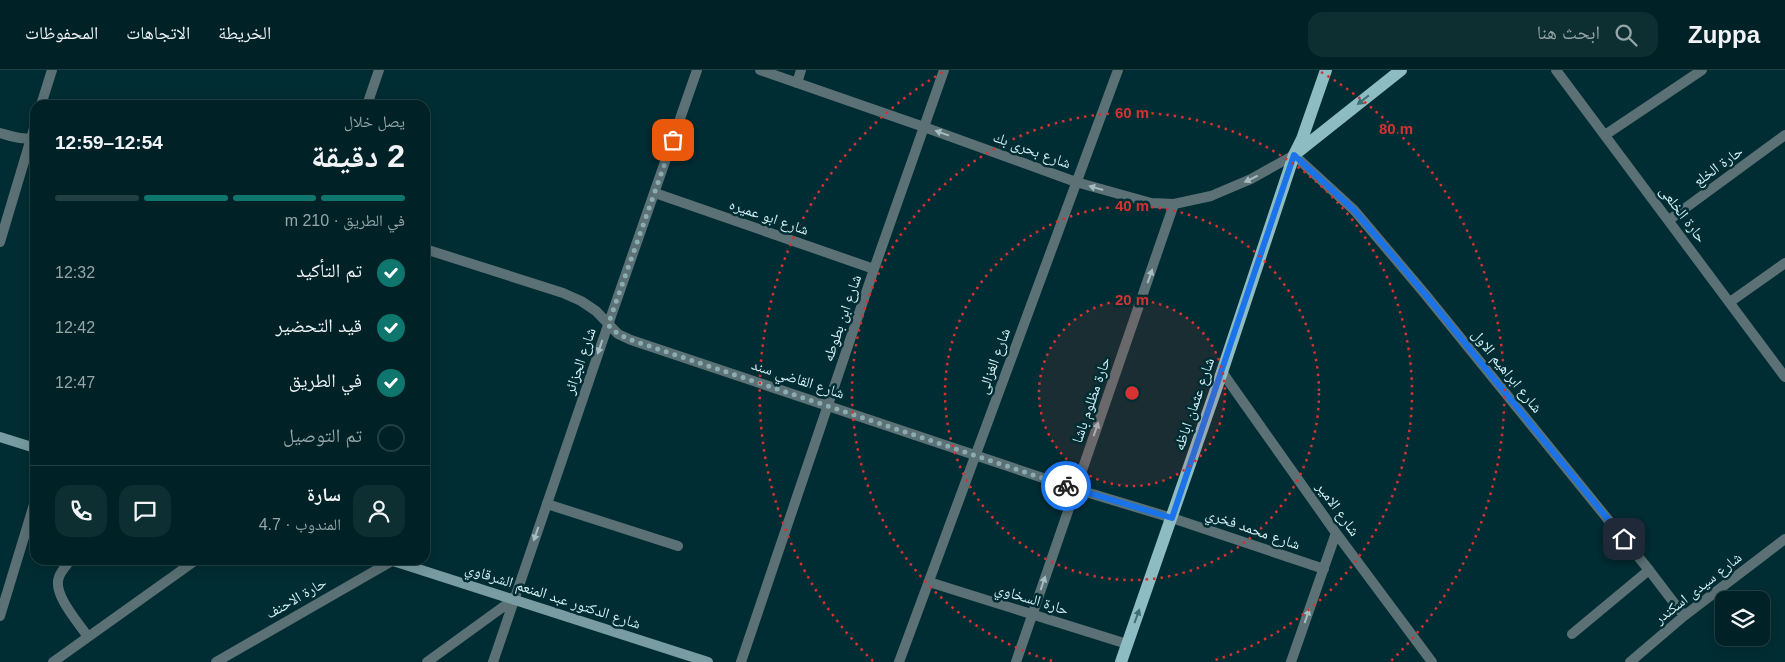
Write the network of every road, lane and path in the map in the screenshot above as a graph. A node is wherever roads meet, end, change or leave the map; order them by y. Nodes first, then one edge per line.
1 (52, 70) edge
2 (379, 70) edge
3 (697, 70) edge
4 (760, 70) edge
5 (801, 70) edge
6 (944, 70) edge
7 (1118, 70) edge
8 (1326, 70) edge
9 (1401, 70) edge
10 (1556, 70) edge
11 (1702, 70) edge
12 (796, 83) junction
13 (43, 100) edge
14 (369, 100) edge
15 (924, 127) junction
16 (0, 133) edge
17 (1785, 135) edge
18 (1605, 136) junction
19 (30, 138) edge
20 (30, 147) edge
21 (1294, 155) junction
22 (1076, 182) junction
23 (655, 193) junction
24 (1174, 204) junction
25 (1669, 220) junction
26 (0, 242) edge
27 (430, 251) edge
28 (1785, 263) edge
29 (874, 269) junction
30 (1730, 302) junction
31 (608, 325) junction
32 (1222, 372) junction
33 (1785, 377) edge
34 (828, 405) junction
35 (0, 437) edge
36 (30, 446) edge
37 (976, 455) junction
38 (1076, 489) junction
39 (547, 504) junction
40 (30, 517) edge
41 (1172, 518) junction
42 (1336, 533) junction
43 (1785, 539) edge
44 (678, 546) dead end
45 (66, 565) edge
46 (189, 565) edge
47 (382, 565) edge
48 (407, 565) edge
49 (1324, 569) junction
50 (1649, 570) junction
51 (928, 582) junction
52 (514, 599) junction
53 (1032, 615) junction
54 (0, 616) edge
55 (1684, 616) junction
56 (1572, 634) dead end
57 (88, 637) junction
58 (1127, 644) junction
59 (1428, 660) edge
60 (53, 662) edge
61 (216, 662) edge
62 (427, 662) edge
63 (493, 662) edge
64 (708, 662) edge
65 (741, 662) edge
66 (899, 662) edge
67 (1016, 662) edge
68 (1121, 662) edge
69 (1291, 662) edge
70 (1630, 662) edge

1 - 13 street
2 - 14 street
3 - 23 street, شارع الجزائر
4 - 12 street, شارع بحرى بك
5 - 12 street
6 - 15 street, شارع ابن بطوطه
7 - 22 street, شارع الغزالى
8 - 21 main road, شارع عثمان اباظه
9 -> 21 main road
10 - 18 street, حارة الخلعى
11 - 18 street
12 - 15 street, شارع بحرى بك
22 -> 15 street, شارع بحرى بك
15 - 29 street, شارع ابن بطوطه
16 - 19 street
17 - 25 street, حارة الخلع
18 - 25 street, حارة الخلعى
20 - 26 street
21 -> 24 street, شارع بحرى بك
21 - 32 main road, شارع عثمان اباظه
21 - 50 street, شارع ابراهيم الاول
24 -> 22 street, شارع بحرى بك
22 - 37 street, شارع الغزالى
23 - 29 street, شارع ابو عميره
23 - 31 street, شارع الجزائر
38 -> 24 street, حارة مظلوم باشا
25 - 30 street, حارة الخلعى
27 - 31 street, شارع القاضي سند
28 - 30 street
29 - 34 street, شارع ابن بطوطه
30 - 33 street, حارة الخلعى
31 - 34 street, شارع القاضي سند
31 -> 39 street, شارع الجزائر
32 - 41 main road, شارع عثمان اباظه
32 - 42 street, شارع الامير
34 - 37 street, شارع القاضي سند
34 - 65 street, شارع ابن بطوطه
35 - 36 main road
37 - 38 street, شارع القاضي سند
37 - 51 street, شارع الغزالى
38 - 41 street, شارع القاضي سند
53 -> 38 street, حارة مظلوم باشا
39 - 44 street
39 -> 52 street, شارع الجزائر
40 - 54 street
41 - 49 street, شارع محمد فخري
58 -> 41 main road, شارع عثمان اباظه
42 - 49 street
42 - 59 street, شارع الامير
43 - 55 street, شارع سيدى اسكندر
45 - 57 street
46 - 57 street
47 - 61 street, حارة الاحنف
48 - 52 main road, شارع الدكتور عبد المنعم الشرقاوي
69 -> 49 street
50 - 55 street, شارع ابراهيم الاول
50 - 56 street
51 - 53 street, حارة السخاوي
51 - 66 street, شارع الغزالى
52 - 62 street
52 - 63 street, شارع الجزائر
52 - 64 main road, شارع الدكتور عبد المنعم الشرقاوي
53 - 58 street, حارة السخاوي
53 - 67 street, حارة مظلوم باشا
55 - 70 street, شارع سيدى اسكندر
57 - 60 street
58 - 68 main road, شارع عثمان اباظه

